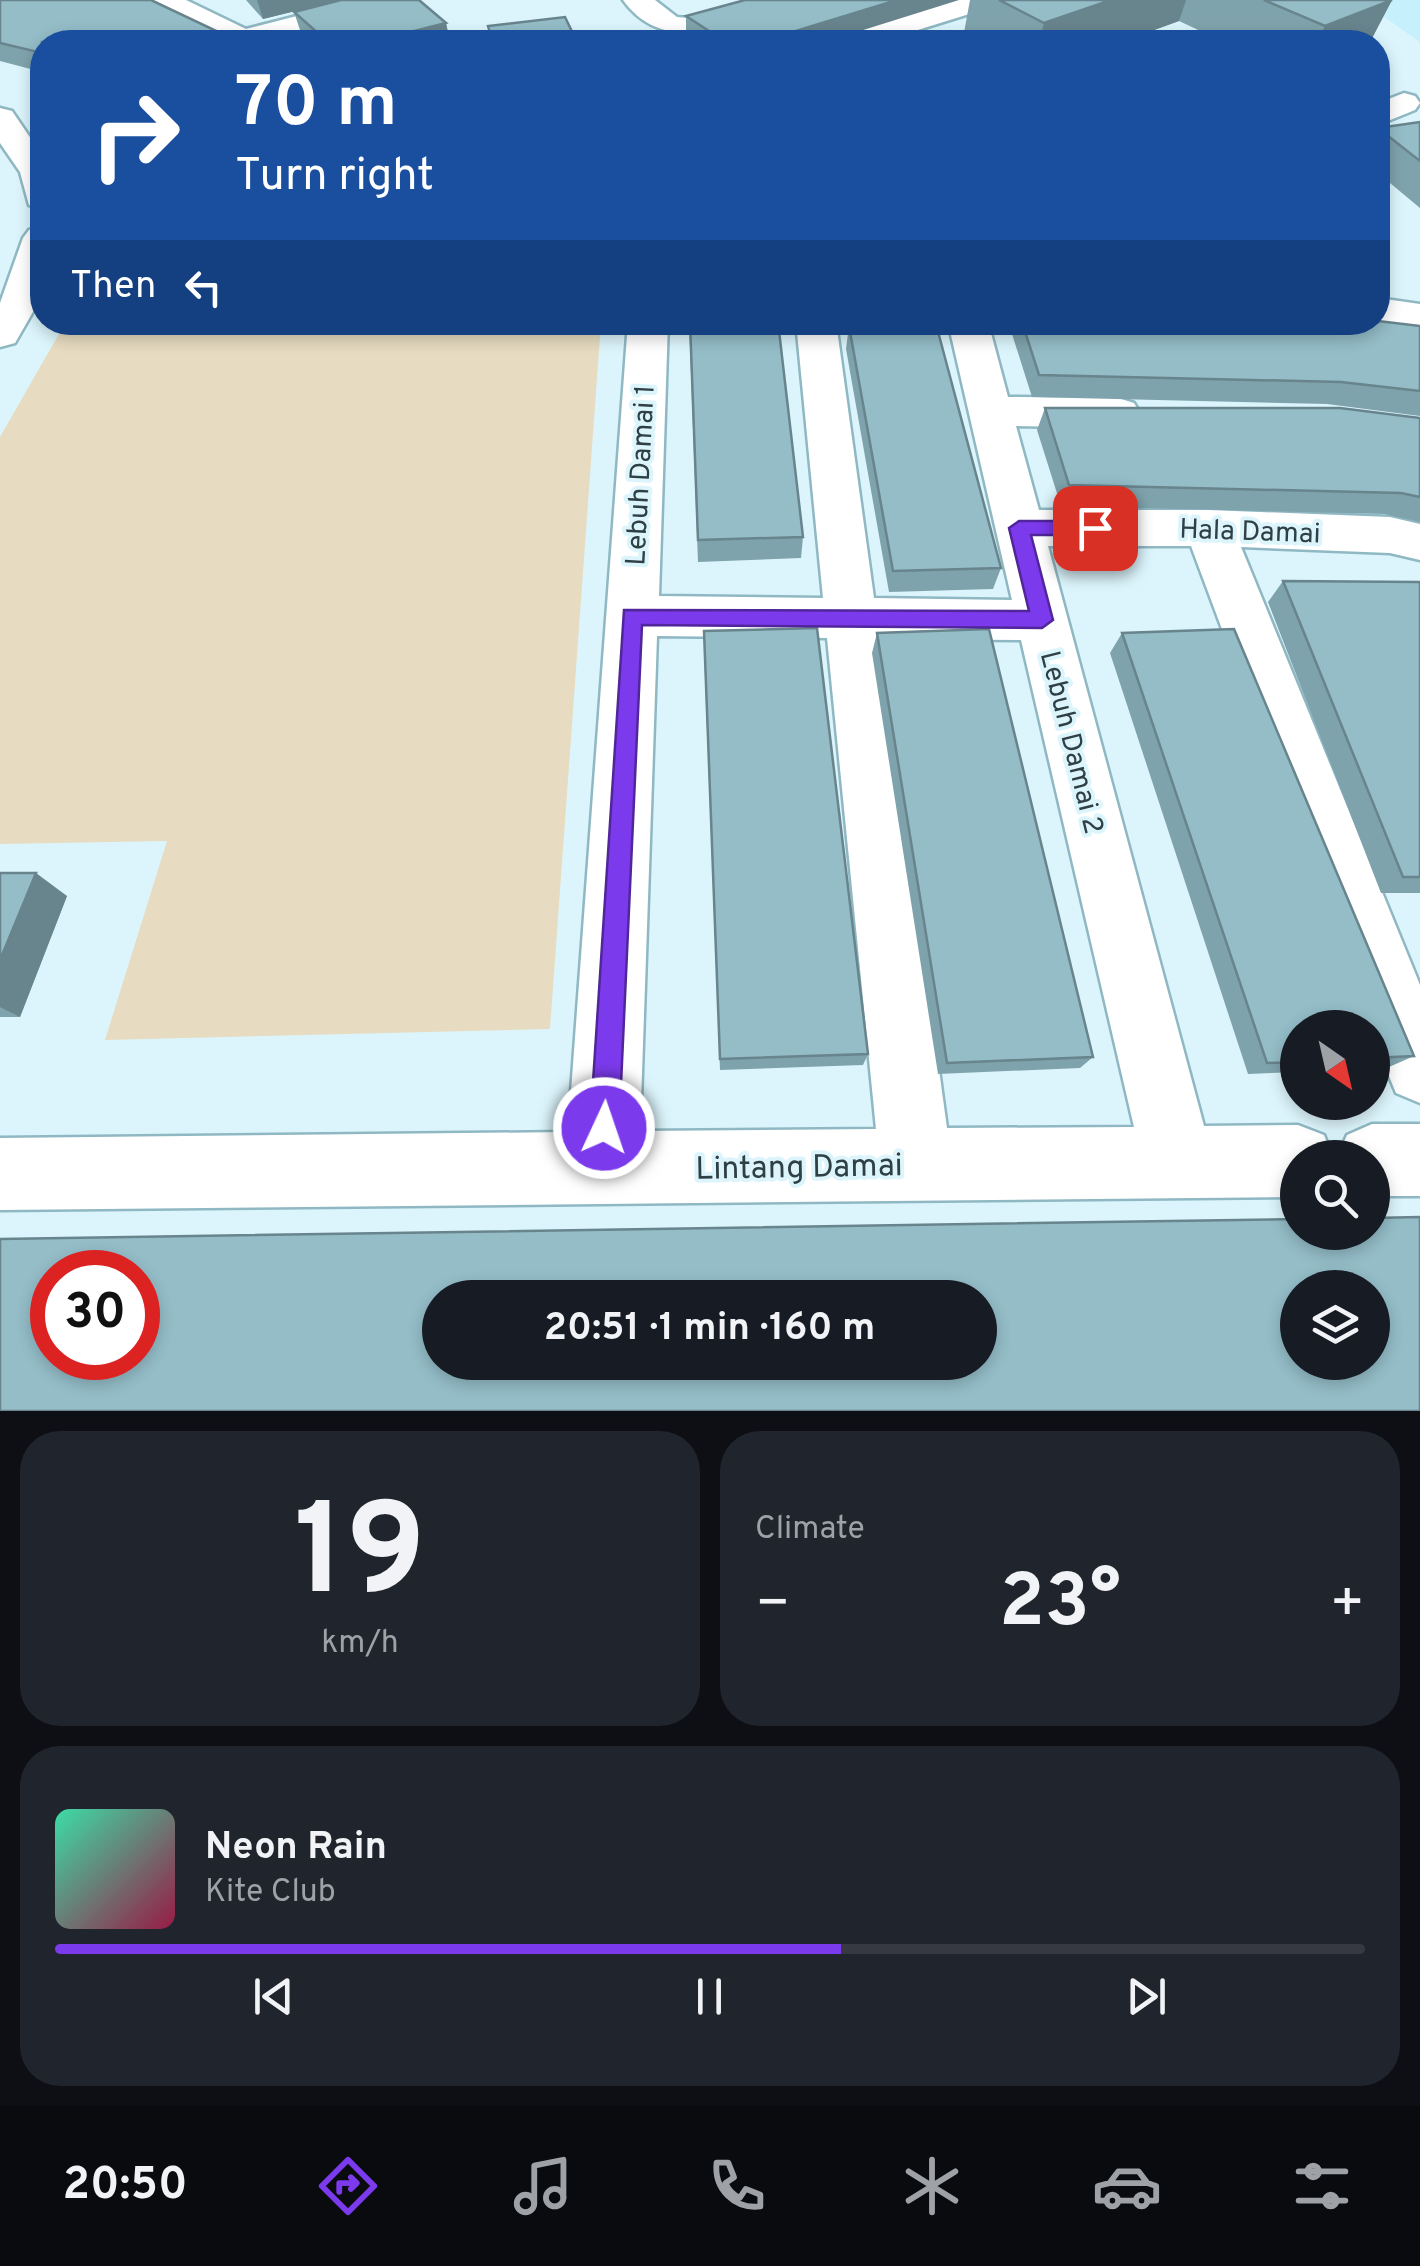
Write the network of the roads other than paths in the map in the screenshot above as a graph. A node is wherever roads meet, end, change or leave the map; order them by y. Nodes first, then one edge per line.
1 (393, 0) edge
2 (637, 0) edge
3 (786, 0) edge
4 (985, 0) edge
5 (180, 2) edge
6 (1020, 6) edge
7 (230, 30) edge
8 (284, 30) edge
9 (684, 30) edge
10 (693, 30) edge
11 (889, 30) edge
12 (948, 30) edge
13 (0, 118) edge
14 (30, 162) edge
15 (30, 280) edge
16 (21, 311) edge
17 (1390, 312) edge
18 (1420, 316) edge
19 (647, 335) edge
20 (818, 335) edge
21 (971, 335) edge
22 (990, 411) junction
23 (1164, 414) edge
24 (1019, 528) junction
25 (1209, 528) junction
26 (1420, 542) edge
27 (632, 616) junction
28 (851, 618) junction
29 (1042, 620) junction
30 (1420, 1070) edge
31 (1390, 1160) edge
32 (1420, 1160) edge
33 (1280, 1161) edge
34 (1178, 1162) junction
35 (916, 1164) junction
36 (602, 1168) junction
37 (0, 1174) edge

1 - 8 street
2 - 9 street
3 - 10 street
4 - 11 street
5 - 7 street
6 - 12 street
13 - 14 street
15 - 16 street
17 - 18 street
19 - 27 street, Lebuh Damai 1
20 - 28 street
21 - 22 street, Lebuh Damai 2
22 - 23 street
22 - 24 street, Lebuh Damai 2
24 - 25 street, Hala Damai
24 - 29 street, Lebuh Damai 2
25 - 26 street, Hala Damai
25 - 30 street
27 - 28 street
27 - 36 street, Lebuh Damai 1
28 - 29 street
28 - 35 street
29 - 34 street, Lebuh Damai 2
31 - 32 street
33 - 34 street, Lintang Damai
34 - 35 street, Lintang Damai
35 - 36 street, Lintang Damai
36 - 37 street, Lintang Damai

